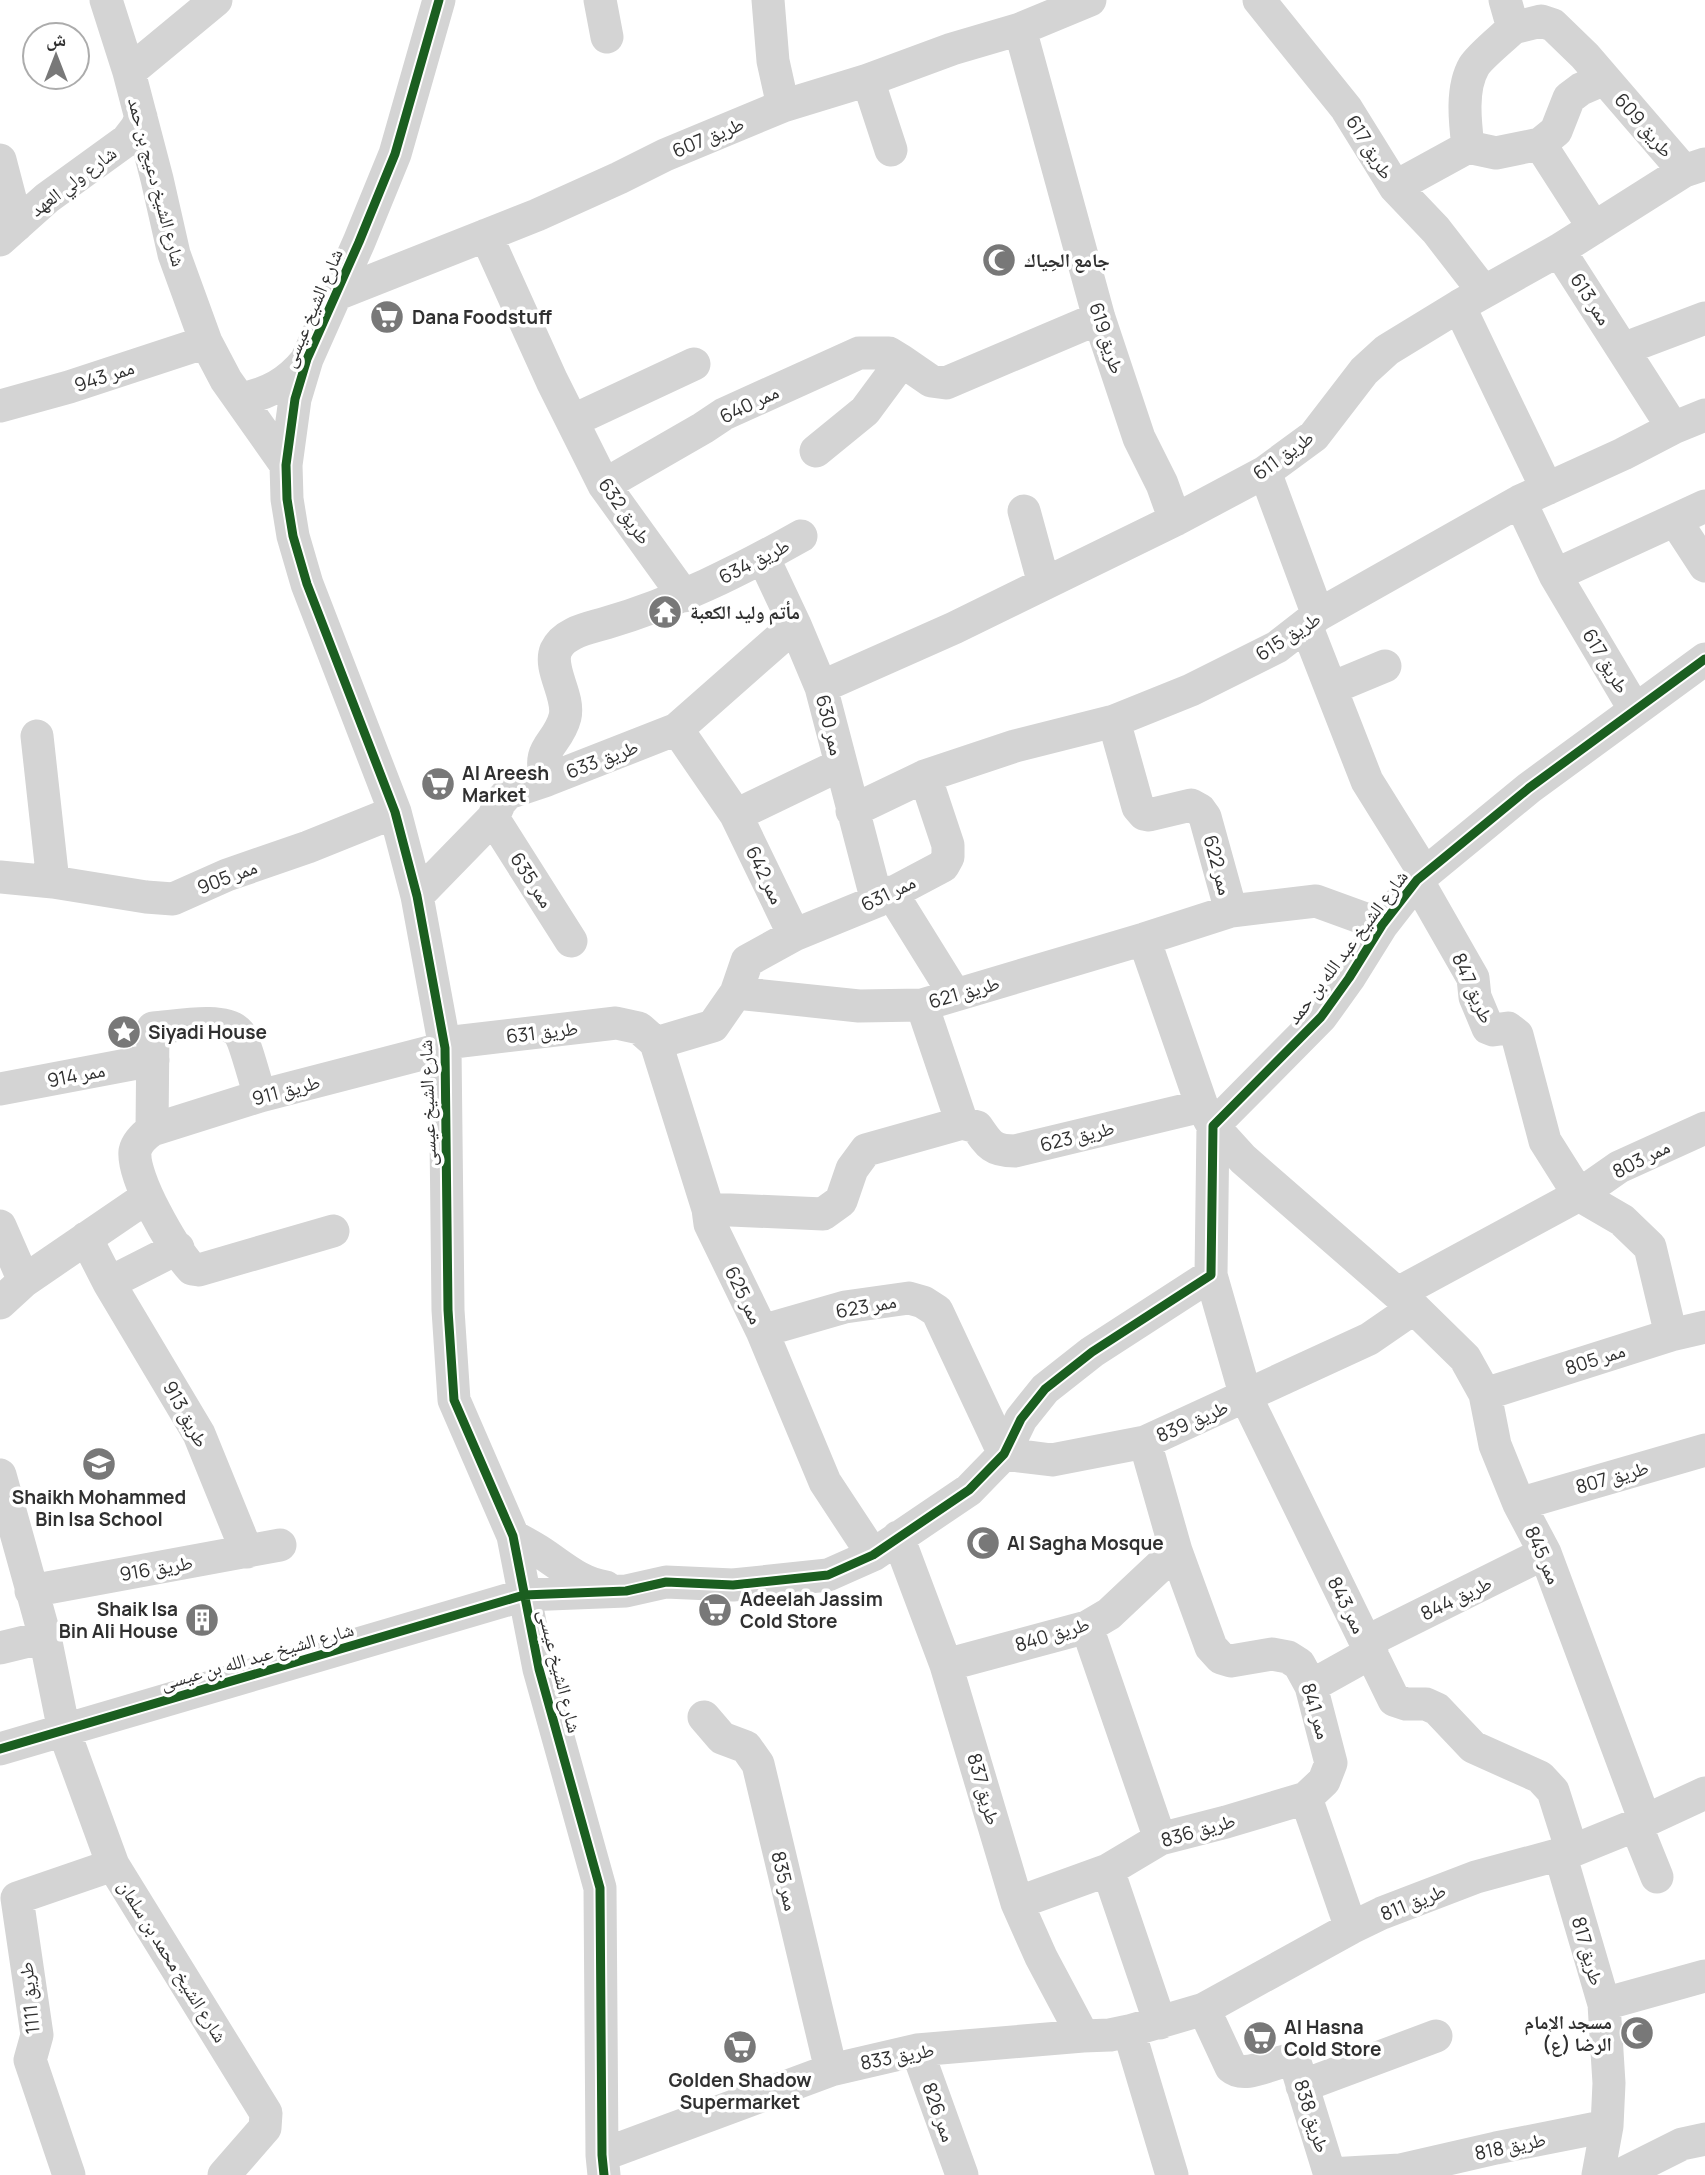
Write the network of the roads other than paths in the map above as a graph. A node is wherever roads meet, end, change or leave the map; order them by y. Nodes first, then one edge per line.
1 (106, 0) edge
2 (216, 0) edge
3 (600, 0) edge
4 (768, 0) edge
5 (1259, 0) edge
6 (1082, 2) edge
7 (436, 5) edge
8 (1509, 14) edge
9 (1020, 29) junction
10 (607, 37) dead end
11 (129, 72) junction
12 (1604, 79) junction
13 (868, 80) junction
14 (783, 106) junction
15 (141, 117) junction
16 (1540, 144) junction
17 (1468, 147) junction
18 (891, 150) dead end
19 (0, 160) edge
20 (1694, 167) edge
21 (1395, 187) junction
22 (1594, 228) junction
23 (8, 232) edge
24 (486, 235) junction
25 (1559, 250) junction
26 (335, 295) junction
27 (1472, 299) junction
28 (1099, 318) junction
29 (1705, 318) edge
30 (206, 342) junction
31 (1623, 349) junction
32 (307, 359) junction
33 (902, 361) junction
34 (694, 364) dead end
35 (240, 399) junction
36 (0, 406) edge
37 (1705, 415) edge
38 (572, 422) junction
39 (1672, 428) junction
40 (816, 452) dead end
41 (286, 465) junction
42 (1265, 472) junction
43 (604, 485) junction
44 (1534, 495) junction
45 (1705, 506) edge
46 (1024, 511) dead end
47 (1175, 520) junction
48 (1675, 520) junction
49 (801, 536) dead end
50 (763, 557) junction
51 (1705, 566) edge
52 (1555, 576) junction
53 (1044, 584) junction
54 (684, 596) junction
55 (1312, 620) junction
56 (795, 625) junction
57 (1705, 659) edge
58 (1385, 666) dead end
59 (821, 687) junction
60 (1332, 688) junction
61 (1635, 710) junction
62 (1114, 721) junction
63 (677, 729) junction
64 (37, 736) dead end
65 (840, 765) junction
66 (925, 776) junction
67 (547, 780) junction
68 (852, 811) junction
69 (395, 812) junction
70 (736, 815) junction
71 (493, 818) junction
72 (0, 877) edge
73 (1421, 877) junction
74 (53, 882) junction
75 (417, 896) junction
76 (884, 897) junction
77 (1231, 911) junction
78 (1381, 925) junction
79 (794, 935) junction
80 (1144, 939) junction
81 (571, 941) dead end
82 (737, 993) junction
83 (955, 995) junction
84 (922, 1005) junction
85 (647, 1036) junction
86 (445, 1045) junction
87 (152, 1060) junction
88 (0, 1089) edge
89 (260, 1096) junction
90 (1207, 1116) junction
91 (962, 1123) junction
92 (1705, 1128) edge
93 (144, 1140) junction
94 (1579, 1195) junction
95 (147, 1197) junction
96 (708, 1209) junction
97 (0, 1226) edge
98 (333, 1231) dead end
99 (86, 1238) junction
100 (178, 1248) junction
101 (1211, 1275) junction
102 (110, 1283) junction
103 (12, 1292) edge
104 (1406, 1301) junction
105 (762, 1331) junction
106 (1695, 1332) edge
107 (1485, 1394) junction
108 (1246, 1397) junction
109 (1145, 1442) junction
110 (1705, 1450) edge
111 (1004, 1454) junction
112 (0, 1475) edge
113 (1519, 1504) junction
114 (513, 1536) junction
115 (280, 1545) dead end
116 (886, 1546) junction
117 (1176, 1551) junction
118 (247, 1552) junction
119 (1545, 1553) junction
120 (31, 1591) junction
121 (626, 1591) junction
122 (524, 1595) junction
123 (1087, 1627) junction
124 (45, 1637) junction
125 (1369, 1647) junction
126 (0, 1648) edge
127 (946, 1665) junction
128 (1311, 1686) junction
129 (704, 1717) dead end
130 (64, 1731) junction
131 (0, 1749) edge
132 (1705, 1793) edge
133 (1306, 1797) junction
134 (1640, 1823) junction
135 (1160, 1839) junction
136 (1566, 1853) junction
137 (113, 1865) junction
138 (1108, 1870) junction
139 (1657, 1877) dead end
140 (1017, 1903) junction
141 (1351, 1928) junction
142 (1705, 1976) edge
143 (1604, 2004) junction
144 (1203, 2009) junction
145 (1144, 2027) junction
146 (1083, 2036) junction
147 (1436, 2036) dead end
148 (917, 2050) junction
149 (831, 2070) junction
150 (1302, 2086) junction
151 (1607, 2126) junction
152 (1705, 2139) edge
153 (603, 2165) edge
154 (69, 2175) edge
155 (225, 2175) edge
156 (962, 2175) edge
157 (1172, 2175) edge
158 (1330, 2175) edge
159 (1598, 2175) edge
160 (1620, 2175) edge

1 - 11 street, شارع الشيخ دعيج بن حمد
2 - 11 street
3 - 10 street
4 - 14 street
5 - 21 street, طريق 617
6 - 9 street, طريق 607
7 - 26 street, شارع الشيخ عيسى
8 - 12 street, طريق 609
8 - 17 street, طريق 609
9 - 13 street, طريق 607
9 - 28 street, طريق 619
11 - 15 street, شارع الشيخ دعيج بن حمد
12 - 16 street, طريق 609
12 - 20 street, طريق 609
13 - 14 street, طريق 607
13 - 18 street
14 - 24 street, طريق 607
15 - 23 street, شارع ولي العهد
15 - 30 street, شارع الشيخ دعيج بن حمد
16 - 17 street
16 - 22 street
17 - 21 street
19 - 23 street
20 - 22 street, طريق 611
21 - 27 street, طريق 617
22 - 25 street, طريق 611
24 - 26 street, طريق 607
24 - 38 street, طريق 632
25 - 27 street, طريق 611
25 - 31 street, ممر 613
26 - 32 street, شارع الشيخ عيسى
27 - 42 street, طريق 611
27 - 44 street, طريق 617
28 - 33 street, ممر 640
28 - 47 street, طريق 619
29 - 31 street
30 - 35 street, شارع الشيخ دعيج بن حمد
30 - 36 street, ممر 943
31 - 39 street, ممر 613
32 - 35 street
32 - 41 street, شارع الشيخ عيسى
33 - 40 street
33 - 43 street, ممر 640
34 - 38 street
35 - 41 street, شارع الشيخ دعيج بن حمد
37 - 39 street, طريق 615
38 - 43 street, طريق 632
39 - 44 street, طريق 615
41 - 69 street, شارع الشيخ عيسى
42 - 47 street, طريق 611
42 - 55 street
43 - 54 street, طريق 632
44 - 52 street, طريق 617
44 - 55 street, طريق 615
45 - 48 street
46 - 53 street
47 - 53 street, طريق 611
48 - 51 street
48 - 52 street
49 - 50 street, طريق 634
50 - 54 street, طريق 634
50 - 56 street, ممر 630
52 - 61 street, طريق 617
53 - 59 street, طريق 611
54 - 67 street, طريق 634
55 - 60 street
55 - 62 street, طريق 615
56 - 59 street, ممر 630
56 - 63 street, طريق 633
57 - 61 street, شارع الشيخ عبد الله بن حمد
58 - 60 street
59 - 65 street, ممر 630
60 - 73 street
61 - 73 street, شارع الشيخ عبد الله بن حمد
62 - 66 street, طريق 615
62 - 77 street, ممر 622
63 - 67 street, طريق 633
63 - 70 street, ممر 642
64 - 74 street
65 - 68 street, ممر 630
65 - 70 street
66 - 68 street, طريق 615
66 - 76 street, ممر 631
67 - 71 street, طريق 633
68 - 76 street, ممر 630
69 - 74 street, ممر 905
69 - 75 street, شارع الشيخ عيسى
70 - 79 street, ممر 642
71 - 75 street, طريق 633
71 - 81 street, ممر 635
72 - 74 street, ممر 905
73 - 78 street, شارع الشيخ عبد الله بن حمد
73 - 94 street, طريق 847
75 - 86 street, شارع الشيخ عيسى
76 - 79 street, ممر 631
76 - 83 street, ممر 630
77 - 78 street, طريق 621
77 - 80 street, طريق 621
78 - 90 street, شارع الشيخ عبد الله بن حمد
79 - 82 street, ممر 631
80 - 83 street, طريق 621
80 - 90 street
82 - 84 street, طريق 621
82 - 85 street
83 - 84 street, طريق 621
84 - 91 street
85 - 86 street, طريق 631
85 - 96 street, ممر 625
86 - 89 street, طريق 911
86 - 114 street, شارع الشيخ عيسى
87 - 88 street, ممر 914
87 - 89 street
87 - 93 street
89 - 93 street, طريق 911
90 - 91 street, طريق 623
90 - 101 street
90 - 104 street, ممر 845
91 - 96 street
92 - 94 street, ممر 803
93 - 95 street
94 - 104 street, ممر 803
94 - 106 street
95 - 99 street
95 - 100 street
96 - 105 street, ممر 625
97 - 103 street
98 - 100 street
99 - 102 street, طريق 913
99 - 103 street
100 - 102 street
101 - 108 street, ممر 843
101 - 111 street
102 - 118 street, طريق 913
104 - 107 street, ممر 845
104 - 108 street, طريق 839
105 - 111 street, ممر 623
105 - 116 street, ممر 625
106 - 107 street, ممر 805
107 - 113 street, ممر 845
108 - 109 street, طريق 839
108 - 125 street, ممر 843
109 - 111 street, طريق 839
109 - 117 street, ممر 841
110 - 113 street, طريق 807
111 - 116 street
112 - 120 street
113 - 119 street, ممر 845
114 - 121 street
114 - 122 street, شارع الشيخ عيسى
115 - 118 street, طريق 916
116 - 121 street
116 - 127 street, طريق 837
117 - 123 street, طريق 840
117 - 128 street, ممر 841
118 - 120 street, طريق 916
119 - 125 street, طريق 844
119 - 134 street, ممر 845
120 - 124 street
121 - 122 street
122 - 130 street, شارع الشيخ عبد الله بن عيسى
122 - 153 street, شارع الشيخ عيسى
123 - 127 street, طريق 840
123 - 135 street
124 - 126 street
124 - 130 street
125 - 128 street, طريق 844
125 - 136 street, ممر 843
127 - 140 street, طريق 837
128 - 133 street, ممر 841
129 - 149 street, ممر 835
130 - 131 street, شارع الشيخ عبد الله بن عيسى
130 - 137 street, شارع الشيخ محمد بن سلمان
132 - 134 street, طريق 811
133 - 135 street, طريق 836
133 - 141 street
134 - 136 street, طريق 811
134 - 139 street
135 - 138 street, طريق 836
136 - 141 street, طريق 811
136 - 143 street, طريق 817
137 - 154 street, طريق 1111
137 - 155 street, شارع الشيخ محمد بن سلمان
138 - 140 street, طريق 836
138 - 145 street
140 - 146 street, طريق 837
141 - 144 street, طريق 811
142 - 143 street
143 - 151 street, طريق 817
144 - 145 street, طريق 833
144 - 150 street, طريق 838
145 - 146 street, طريق 833
145 - 157 street
146 - 148 street, طريق 833
147 - 150 street
148 - 149 street, طريق 833
148 - 156 street, ممر 826
149 - 153 street, طريق 833
150 - 158 street, طريق 838
151 - 158 street, طريق 818
151 - 159 street, طريق 817
152 - 160 street

